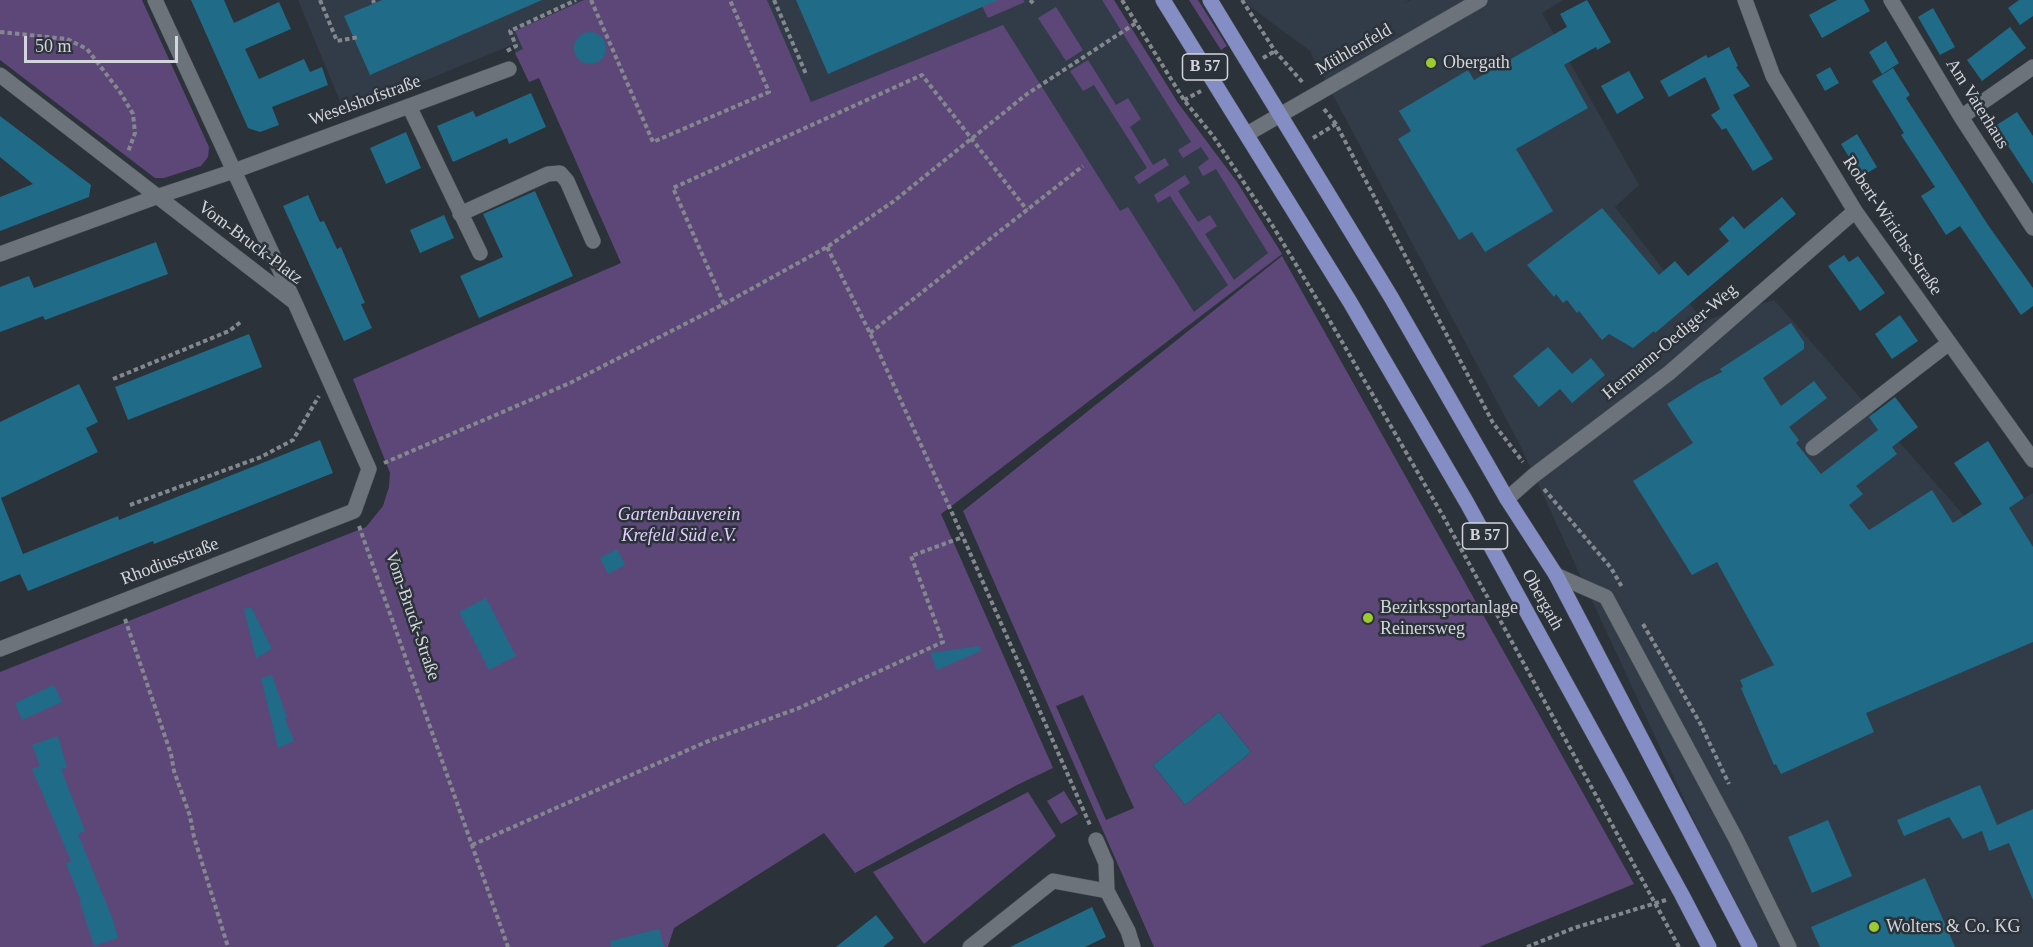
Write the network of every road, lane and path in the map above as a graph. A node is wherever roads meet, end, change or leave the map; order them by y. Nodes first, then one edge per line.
1 (155, 0) edge
2 (320, 0) edge
3 (576, 0) edge
4 (591, 0) edge
5 (730, 0) edge
6 (774, 0) edge
7 (1122, 0) edge
8 (1163, 0) edge
9 (1210, 0) edge
10 (1242, 0) edge
11 (1480, 0) edge
12 (1745, 0) edge
13 (1891, 0) edge
14 (1136, 23) junction
15 (0, 33) edge
16 (358, 37) dead end
17 (2033, 67) edge
18 (509, 69) joint
19 (806, 74) dead end
20 (0, 75) edge
21 (1314, 95) junction
22 (409, 106) junction
23 (1281, 114) junction
24 (1960, 117) junction
25 (1336, 124) dead end
26 (1247, 134) junction
27 (973, 138) junction
28 (1083, 166) dead end
29 (118, 167) junction
30 (234, 171) junction
31 (156, 197) junction
32 (1027, 210) junction
33 (1855, 211) junction
34 (460, 214) junction
35 (2033, 228) edge
36 (592, 241) dead end
37 (827, 247) junction
38 (0, 254) edge
39 (480, 254) dead end
40 (295, 303) junction
41 (724, 304) junction
42 (242, 321) dead end
43 (870, 333) junction
44 (1949, 343) junction
45 (113, 379) dead end
46 (329, 379) junction
47 (1813, 448) dead end
48 (2033, 460) edge
49 (369, 470) junction
50 (1533, 476) junction
51 (1507, 499) junction
52 (130, 505) dead end
53 (354, 511) junction
54 (963, 537) junction
55 (1557, 575) junction
56 (1623, 589) dead end
57 (119, 603) junction
58 (1641, 620) dead end
59 (0, 649) edge
60 (1730, 787) dead end
61 (1096, 840) joint
62 (472, 845) junction
63 (1107, 891) junction
64 (1682, 895) junction
65 (1656, 903) junction
66 (228, 947) edge
67 (508, 947) edge
68 (970, 947) edge
69 (1133, 947) edge
70 (1527, 947) edge
71 (1678, 947) edge
72 (1708, 947) edge
73 (1750, 947) edge
74 (1789, 947) edge

1 - 30 street, Vom-Bruck-Platz
2 - 16 path
3 - 18 path
4 - 5 path
6 - 19 path
7 - 14 path
8 - 26 main road, Obergath / B 57
9 - 23 main road, Obergath / B 57
10 - 21 path
11 - 21 street, Mühlenfeld
12 - 33 street, Robert-Wirichs-Straße
13 - 24 street, Am Vaterhaus
14 - 27 path
14 - 65 path
15 - 29 path
17 - 24 street
18 - 22 street, Weselshofstraße
20 - 29 street, Vom-Bruck-Platz
21 - 23 street, Mühlenfeld
22 - 30 street, Weselshofstraße
22 - 34 street
23 - 26 street, Mühlenfeld
23 - 51 main road, Obergath / B 57
24 - 35 street, Am Vaterhaus
25 - 50 path
26 - 64 main road, Obergath / B 57
27 - 32 path
27 - 37 path
27 - 41 path
28 - 32 path
29 - 31 street, Vom-Bruck-Platz
30 - 31 street, Vom-Bruck-Platz
30 - 40 street, Vom-Bruck-Platz
31 - 38 street
31 - 40 street, Vom-Bruck-Platz
32 - 43 path
33 - 44 street, Robert-Wirichs-Straße
33 - 50 street, Hermann-Oediger-Weg
34 - 36 street
34 - 39 street
37 - 41 path
37 - 43 path
40 - 46 street
41 - 49 path
42 - 45 path
43 - 54 path
44 - 47 street
44 - 48 street, Robert-Wirichs-Straße
46 - 49 street
46 - 52 path
49 - 53 street
50 - 51 street, Hermann-Oediger-Weg
50 - 56 path
51 - 55 main road, Obergath / B 57
53 - 57 street, Rhodiusstraße
53 - 62 path, Vom-Bruck-Straße
54 - 61 path
54 - 62 path
55 - 73 main road, Obergath / B 57
55 - 74 street, Obergath
57 - 59 street, Rhodiusstraße
57 - 66 path
58 - 60 path
61 - 63 street
62 - 67 path, Vom-Bruck-Straße
63 - 68 street
63 - 69 street
64 - 65 path
64 - 72 main road, Obergath / B 57
65 - 70 path
65 - 71 path

